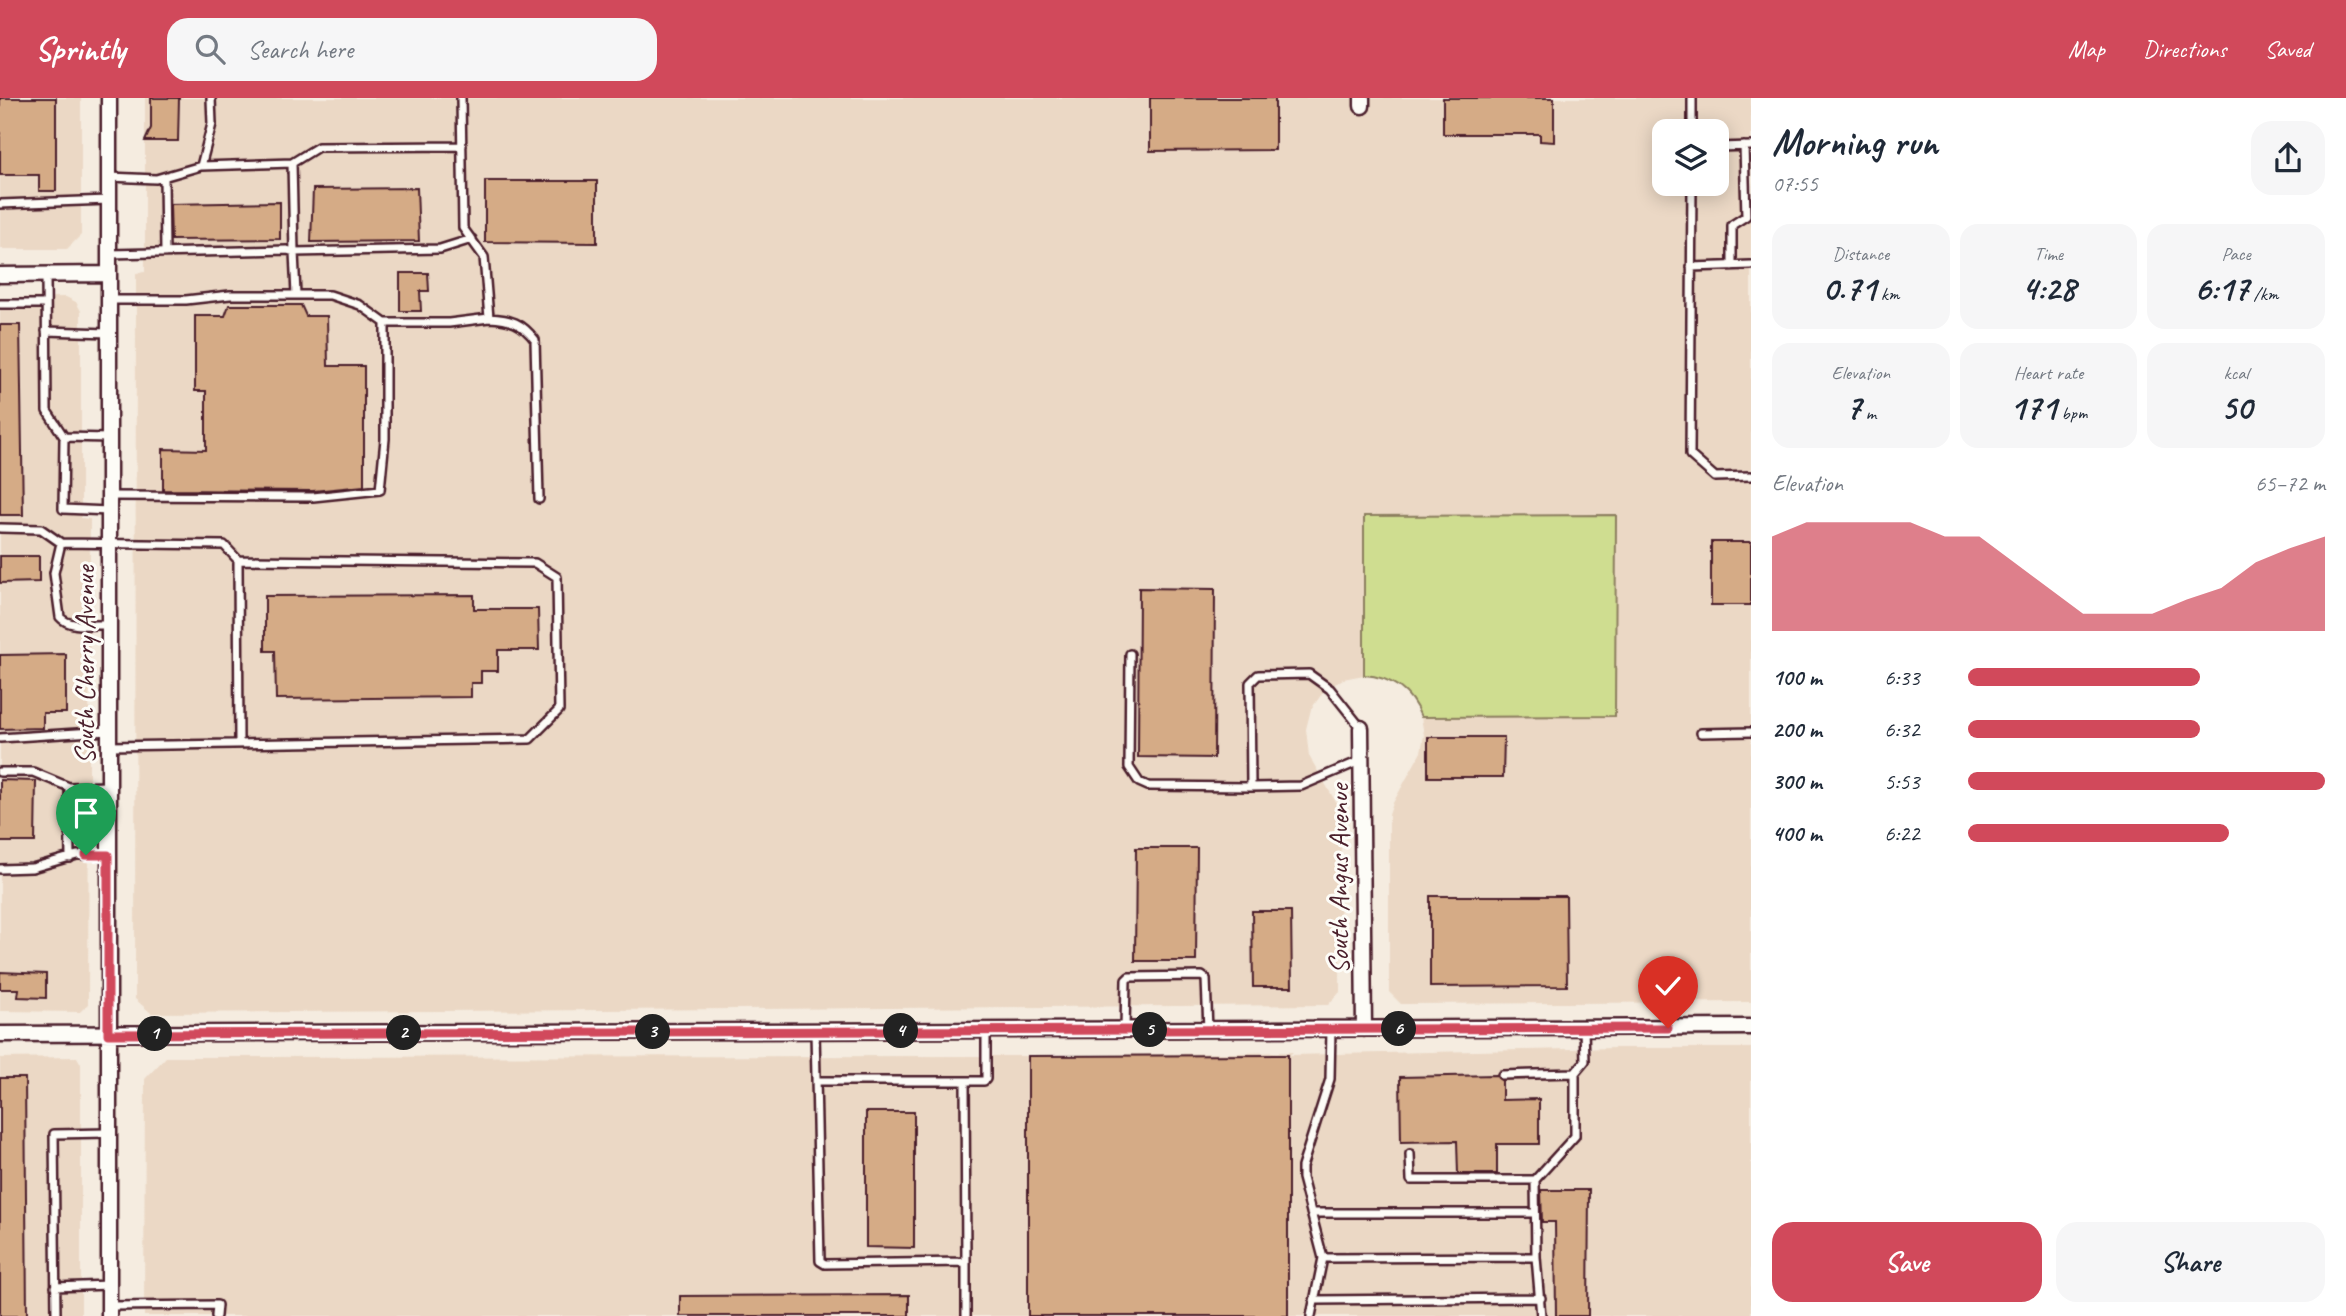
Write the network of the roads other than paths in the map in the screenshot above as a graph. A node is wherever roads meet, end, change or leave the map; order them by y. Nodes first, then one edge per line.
1 (109, 98) edge
2 (211, 98) edge
3 (461, 98) edge
4 (1692, 98) edge
5 (1692, 119) edge
6 (462, 146) junction
7 (1747, 146) edge
8 (1729, 147) edge
9 (292, 163) junction
10 (201, 166) junction
11 (109, 177) junction
12 (164, 177) junction
13 (1692, 196) edge
14 (109, 200) junction
15 (0, 204) edge
16 (472, 239) junction
17 (293, 252) junction
18 (165, 253) junction
19 (109, 254) junction
20 (1751, 265) edge
21 (1732, 266) junction
22 (1691, 267) junction
23 (109, 274) junction
24 (0, 275) edge
25 (46, 275) junction
26 (296, 295) junction
27 (109, 300) junction
28 (0, 304) edge
29 (46, 304) junction
30 (489, 318) junction
31 (385, 323) junction
32 (46, 331) junction
33 (109, 333) junction
34 (64, 437) junction
35 (109, 438) junction
36 (1751, 476) edge
37 (109, 495) junction
38 (539, 499) dead end
39 (109, 511) junction
40 (0, 528) edge
41 (61, 543) junction
42 (109, 544) junction
43 (237, 560) junction
44 (109, 625) junction
45 (1130, 654) dead end
46 (1361, 728) joint
47 (1751, 732) edge
48 (1701, 733) dead end
49 (0, 738) edge
50 (108, 739) junction
51 (239, 744) junction
52 (1362, 760) junction
53 (0, 772) edge
54 (108, 786) junction
55 (1251, 787) junction
56 (69, 788) junction
57 (108, 855) junction
58 (70, 858) junction
59 (0, 869) edge
60 (1751, 1027) edge
61 (1584, 1028) junction
62 (1331, 1029) junction
63 (1364, 1029) junction
64 (1125, 1030) junction
65 (1208, 1030) junction
66 (815, 1031) junction
67 (986, 1031) junction
68 (0, 1034) edge
69 (108, 1034) junction
70 (1575, 1073) junction
71 (1502, 1075) dead end
72 (816, 1081) junction
73 (965, 1081) junction
74 (108, 1133) junction
75 (1410, 1154) dead end
76 (1535, 1180) junction
77 (1311, 1213) junction
78 (1535, 1213) junction
79 (1536, 1257) junction
80 (1323, 1258) junction
81 (966, 1262) junction
82 (109, 1285) junction
83 (55, 1287) junction
84 (1541, 1298) junction
85 (1316, 1300) junction
86 (109, 1311) edge
87 (56, 1316) edge
88 (216, 1316) edge
89 (966, 1316) edge
90 (1311, 1316) edge
91 (1541, 1316) edge

1 - 11 street, South Cherry Avenue
2 - 10 lane
3 - 6 lane
4 - 5 lane
6 - 9 lane
6 - 16 lane
7 - 8 lane
7 - 21 lane
9 - 10 lane
9 - 17 lane
10 - 12 lane
11 - 12 lane
11 - 14 street, South Cherry Avenue
12 - 18 lane
13 - 22 lane
14 - 15 lane
14 - 19 street, South Cherry Avenue
16 - 17 lane
16 - 30 lane
17 - 18 lane
17 - 26 lane
18 - 19 lane
19 - 23 street, South Cherry Avenue
20 - 21 lane
21 - 22 lane
22 - 36 lane
23 - 25 street
23 - 27 street, South Cherry Avenue
24 - 25 street
25 - 29 lane
26 - 27 lane
26 - 31 lane
27 - 33 street, South Cherry Avenue
28 - 29 lane
29 - 32 lane
30 - 31 lane
30 - 38 lane
31 - 37 lane
32 - 33 lane
32 - 34 lane
33 - 35 street, South Cherry Avenue
34 - 35 lane
34 - 39 lane
35 - 37 street, South Cherry Avenue
37 - 39 street, South Cherry Avenue
39 - 42 street, South Cherry Avenue
40 - 41 lane
41 - 42 lane
41 - 44 lane
42 - 43 lane
42 - 44 street, South Cherry Avenue
43 - 51 lane
43 - 51 lane
44 - 50 street, South Cherry Avenue
45 - 55 lane
46 - 52 street, South Angus Avenue
46 - 55 lane
47 - 48 lane
49 - 50 lane
50 - 51 lane
50 - 54 street, South Cherry Avenue
52 - 55 lane
52 - 63 street, South Angus Avenue
53 - 56 lane
54 - 56 lane
54 - 57 street, South Cherry Avenue
56 - 58 lane
57 - 58 lane
57 - 69 street, South Cherry Avenue
58 - 59 lane
60 - 61 street
61 - 63 street
61 - 70 lane
62 - 63 street
62 - 65 street
62 - 77 lane
64 - 65 street
64 - 65 lane
64 - 67 street
66 - 67 street
66 - 69 street
66 - 72 lane
67 - 73 lane
68 - 69 street
69 - 74 street, South Cherry Avenue
70 - 71 lane
70 - 76 lane
72 - 73 lane
72 - 81 lane
73 - 81 lane
74 - 82 street, South Cherry Avenue
74 - 83 lane
75 - 76 lane
76 - 78 lane
77 - 78 lane
77 - 80 lane
78 - 79 lane
79 - 80 lane
79 - 84 lane
80 - 85 lane
81 - 89 lane
82 - 83 lane
82 - 86 street, South Cherry Avenue
83 - 87 lane
84 - 85 lane
84 - 91 lane
85 - 90 lane
86 - 88 lane

